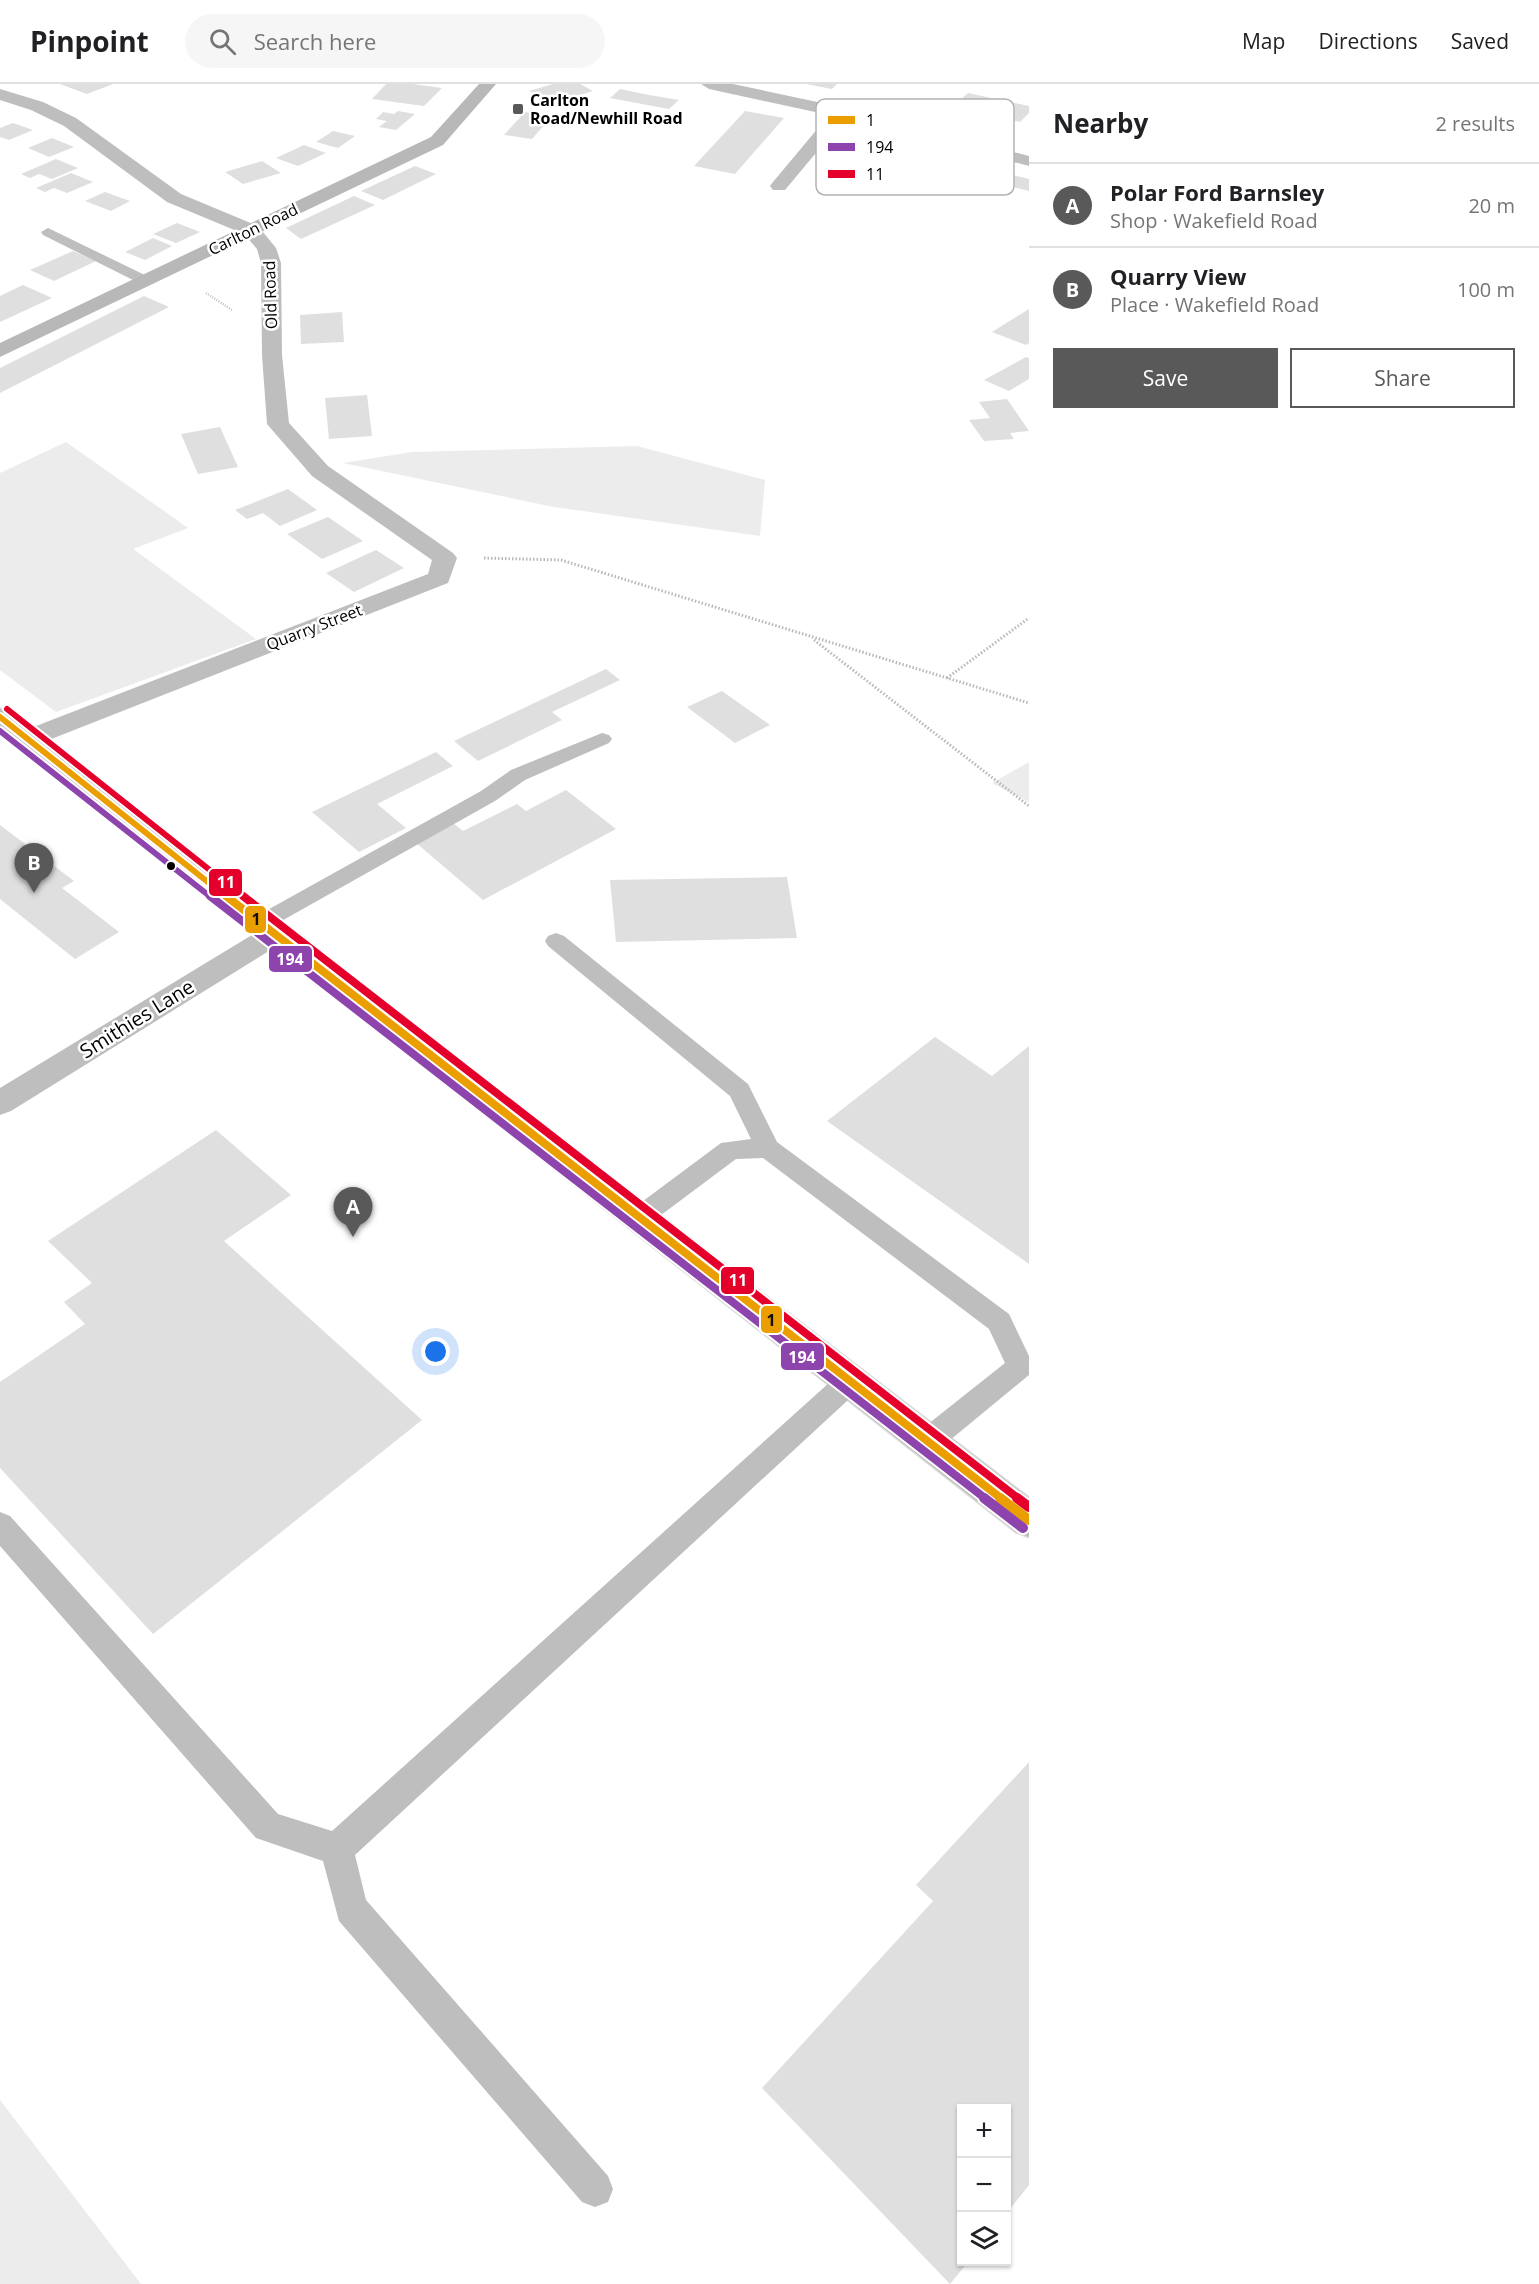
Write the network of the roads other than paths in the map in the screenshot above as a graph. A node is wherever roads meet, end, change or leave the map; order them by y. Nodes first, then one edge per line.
1 (488, 84) edge
2 (709, 84) edge
3 (742, 87) edge
4 (0, 94) edge
5 (816, 106) edge
6 (816, 143) edge
7 (1014, 157) edge
8 (1029, 161) edge
9 (779, 186) dead end
10 (251, 230) junction
11 (48, 232) dead end
12 (146, 280) junction
13 (0, 351) edge
14 (445, 558) joint
15 (0, 717) edge
16 (27, 739) junction
17 (602, 739) dead end
18 (268, 929) junction
19 (556, 940) dead end
20 (0, 1103) edge
21 (768, 1148) junction
22 (640, 1217) junction
23 (850, 1381) junction
24 (928, 1441) junction
25 (1029, 1520) edge
26 (0, 1525) edge
27 (337, 1849) junction
28 (595, 2189) dead end

1 - 10 main road, Carlton Road
2 - 3 street
3 - 5 street
4 - 10 street
6 - 9 street
7 - 8 street
10 - 12 main road, Carlton Road
10 - 14 street, Old Road
11 - 12 lane
12 - 13 main road, Carlton Road
14 - 16 street, Quarry Street
15 - 16 street
16 - 18 street
17 - 18 lane
18 - 20 street, Smithies Lane
18 - 22 street
19 - 21 lane
21 - 22 lane
21 - 24 lane
22 - 23 street
23 - 24 street
23 - 27 lane
24 - 25 street
26 - 27 lane
27 - 28 lane

